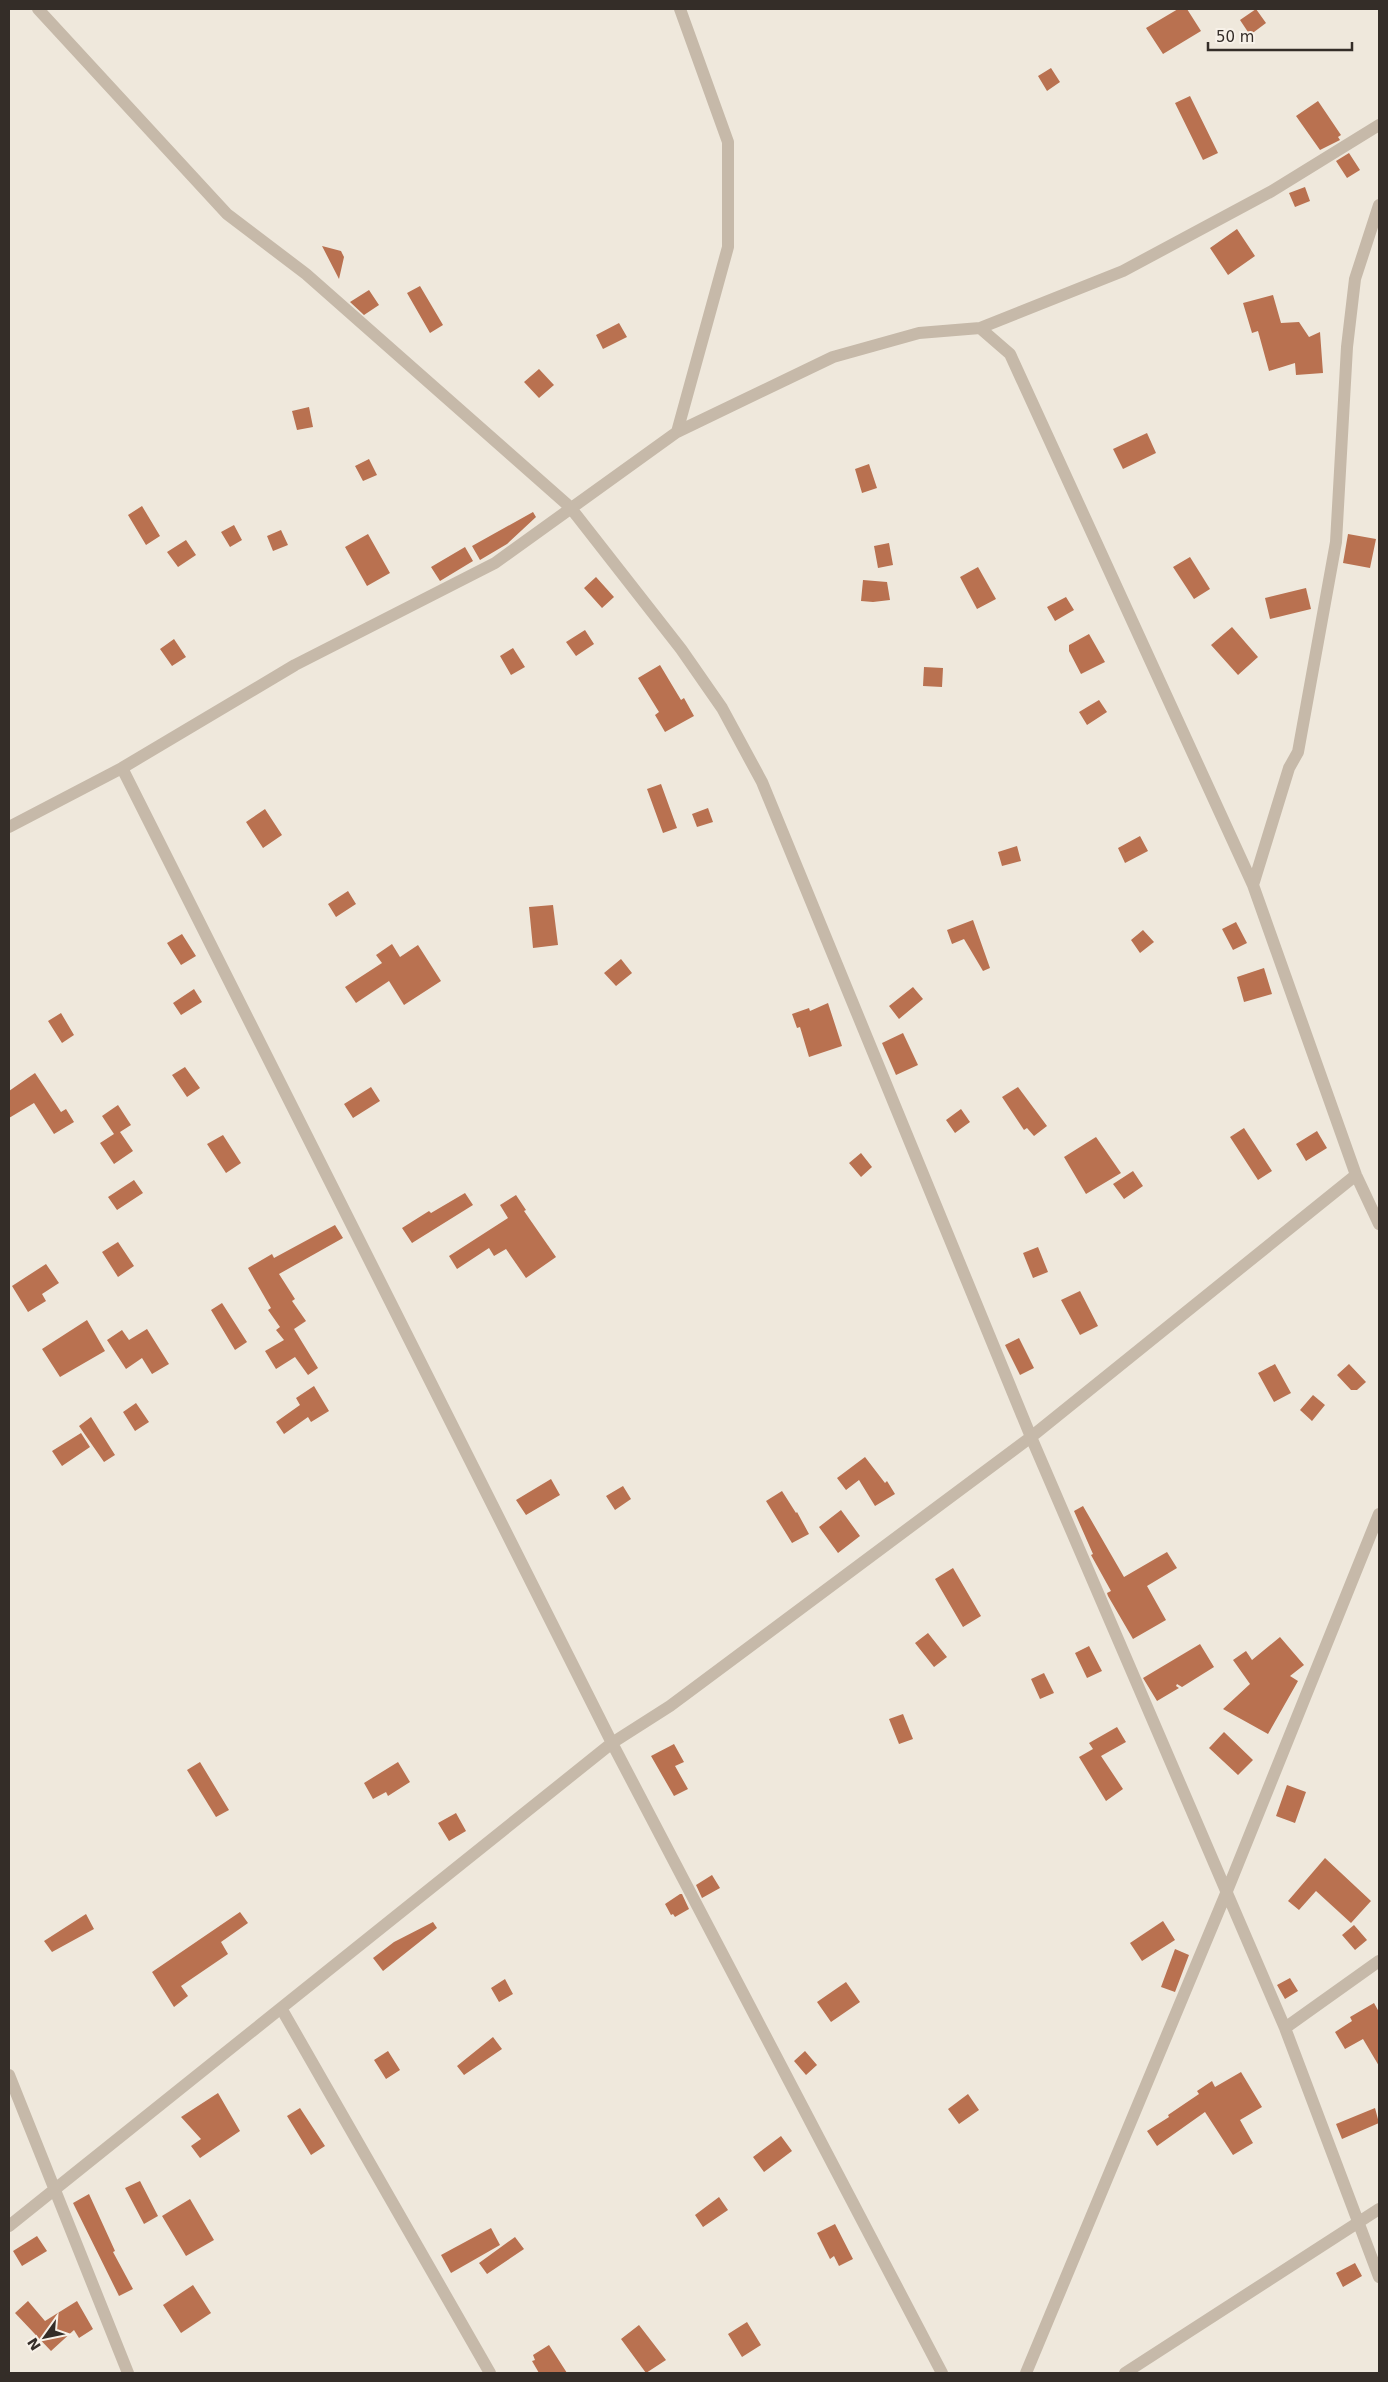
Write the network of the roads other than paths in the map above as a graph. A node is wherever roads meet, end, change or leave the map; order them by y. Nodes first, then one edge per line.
1 (38, 9) edge
2 (680, 9) edge
3 (1379, 124) edge
4 (1379, 205) edge
5 (980, 328) junction
6 (677, 432) junction
7 (570, 507) junction
8 (122, 768) junction
9 (9, 827) edge
10 (1253, 885) junction
11 (1356, 1174) junction
12 (1379, 1224) edge
13 (1031, 1437) junction
14 (1379, 1514) edge
15 (612, 1743) junction
16 (1227, 1891) junction
17 (1379, 1961) edge
18 (280, 2008) junction
19 (1285, 2028) junction
20 (9, 2075) edge
21 (54, 2190) junction
22 (1379, 2209) edge
23 (1358, 2223) junction
24 (9, 2226) edge
25 (1379, 2277) edge
26 (128, 2373) edge
27 (490, 2373) edge
28 (942, 2373) edge
29 (1026, 2373) edge
30 (1125, 2373) edge

1 - 7 street
2 - 6 street
3 - 5 street
4 - 10 street
5 - 6 street
5 - 10 street
6 - 7 street
7 - 8 street
7 - 13 street
8 - 9 street
8 - 15 street
10 - 11 street
11 - 12 street
11 - 13 street
13 - 15 street
13 - 16 street
14 - 16 street
15 - 18 street
15 - 28 street
16 - 19 street
16 - 29 street
17 - 19 street
18 - 21 street
18 - 27 street
19 - 23 street
20 - 21 street
21 - 24 street
21 - 26 street
22 - 23 street
23 - 25 street
23 - 30 street

